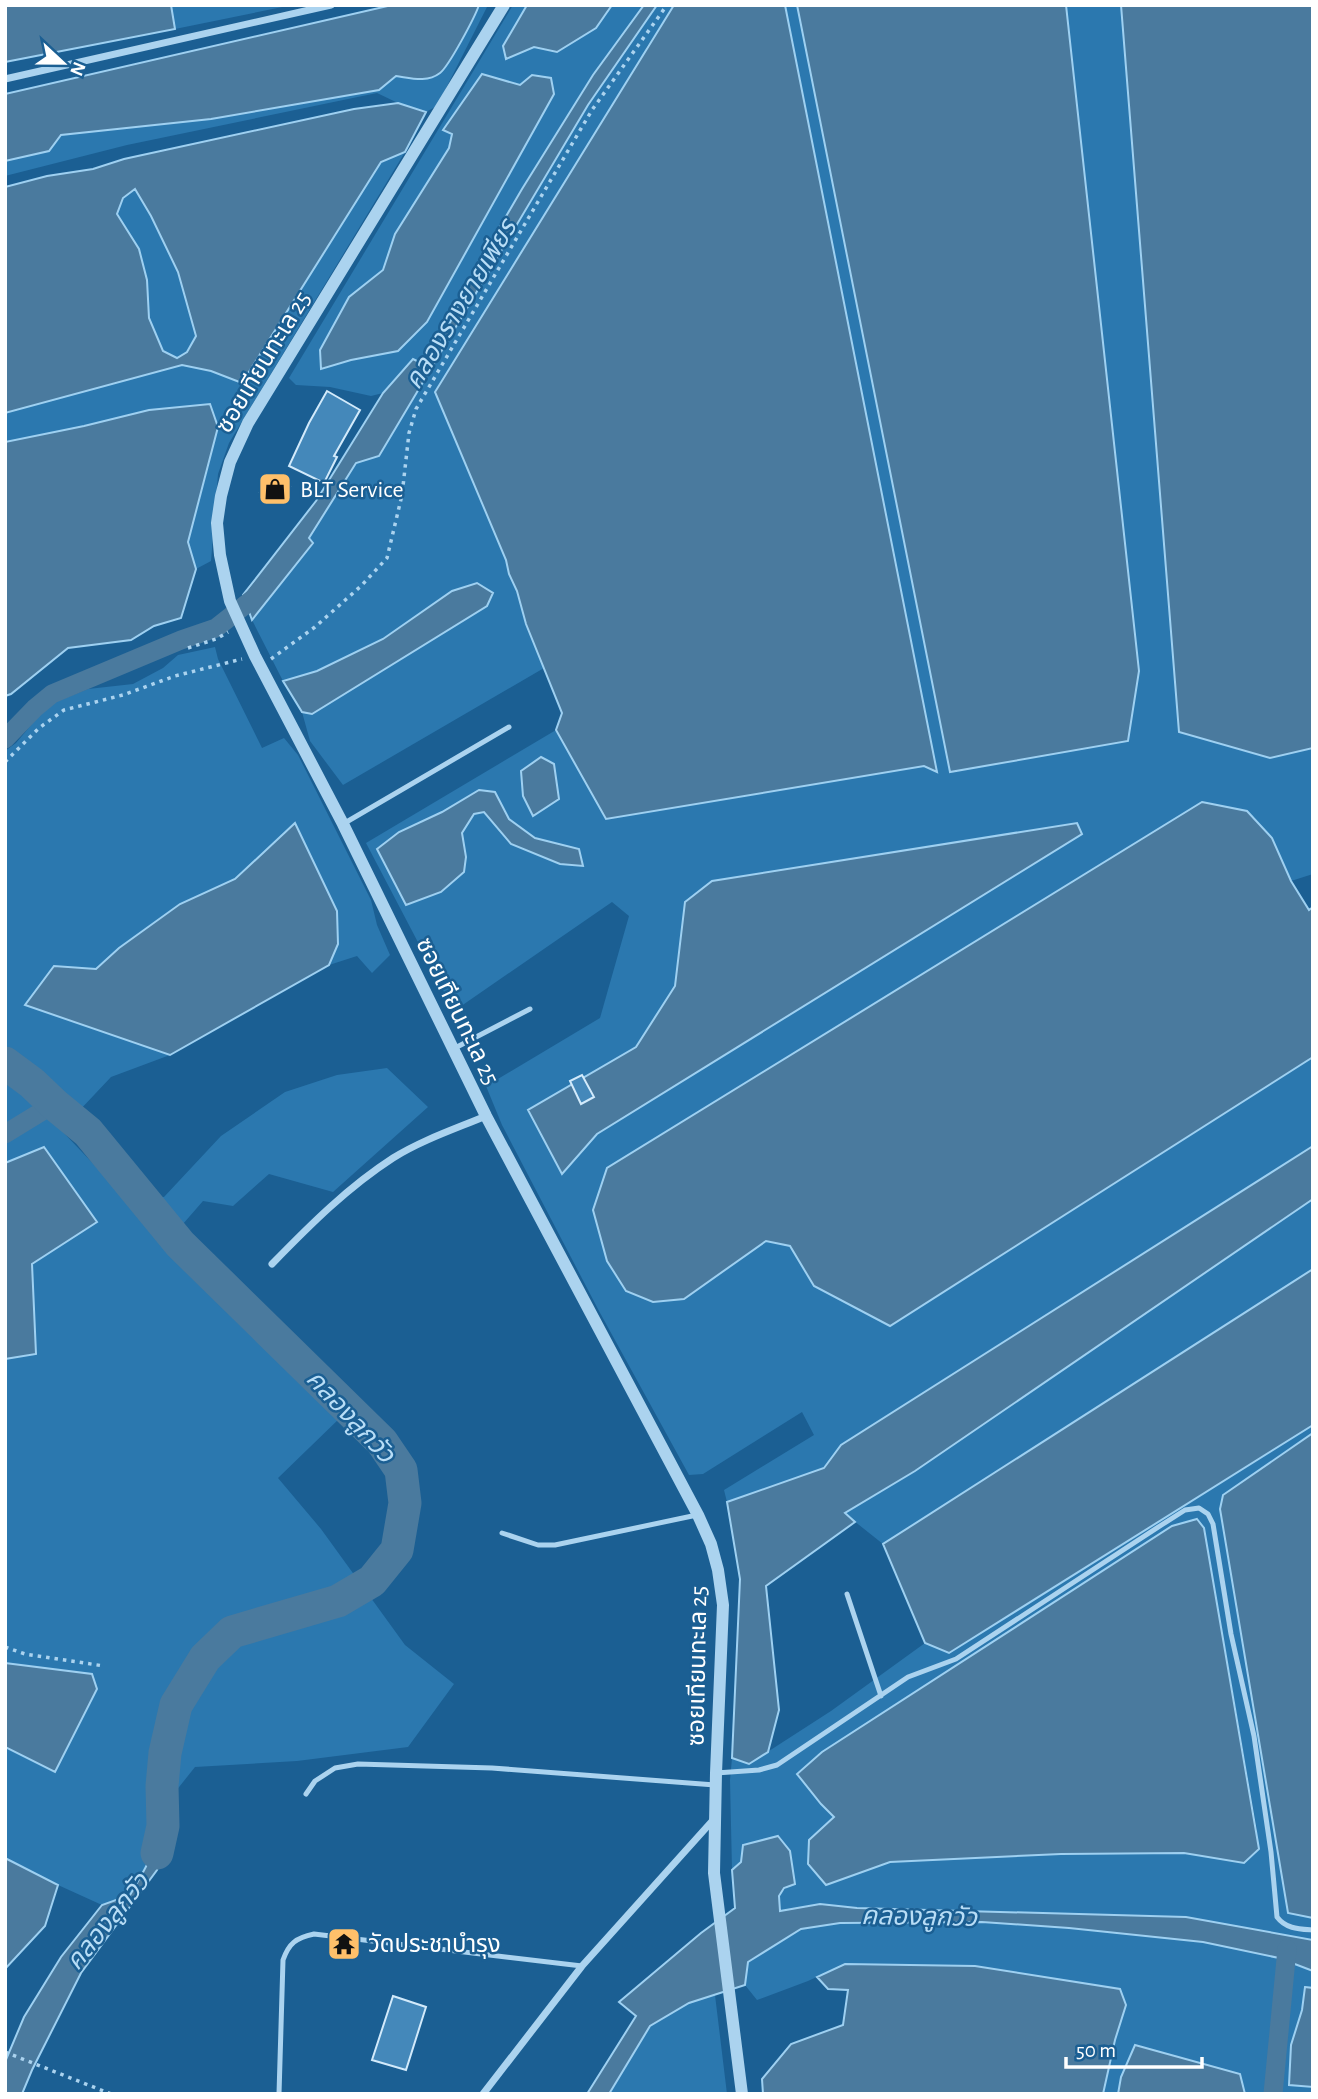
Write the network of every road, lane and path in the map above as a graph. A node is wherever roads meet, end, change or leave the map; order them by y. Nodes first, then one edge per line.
1 (331, 5) edge
2 (504, 5) edge
3 (667, 5) edge
4 (5, 79) edge
5 (240, 623) junction
6 (188, 648) dead end
7 (258, 661) junction
8 (509, 727) dead end
9 (5, 762) edge
10 (343, 824) junction
11 (530, 1009) dead end
12 (454, 1049) junction
13 (484, 1110) junction
14 (272, 1264) dead end
15 (698, 1515) junction
16 (502, 1533) dead end
17 (848, 1594) dead end
18 (5, 1647) edge
19 (104, 1666) dead end
20 (881, 1696) junction
21 (715, 1779) junction
22 (306, 1794) dead end
23 (714, 1818) junction
24 (1313, 1930) edge
25 (582, 1966) junction
26 (6, 2052) edge
27 (111, 2094) edge
28 (279, 2094) edge
29 (483, 2094) edge
30 (741, 2094) edge

1 - 4 street
2 - 5 street, ซอยเทียนทะเล 25
3 - 7 path
5 - 6 path
5 - 7 street, ซอยเทียนทะเล 25
7 - 9 path
7 - 10 street, ซอยเทียนทะเล 25
8 - 10 lane
10 - 12 street, ซอยเทียนทะเล 25
11 - 12 lane
12 - 13 street, ซอยเทียนทะเล 25
13 - 14 street
13 - 15 street, ซอยเทียนทะเล 25
15 - 16 lane
15 - 21 street, ซอยเทียนทะเล 25
17 - 20 lane
18 - 19 path
20 - 21 lane
20 - 24 lane
21 - 22 lane
21 - 23 street, ซอยเทียนทะเล 25
23 - 25 street
23 - 30 street, ซอยเทียนทะเล 25
25 - 28 lane
25 - 29 street
26 - 27 path

